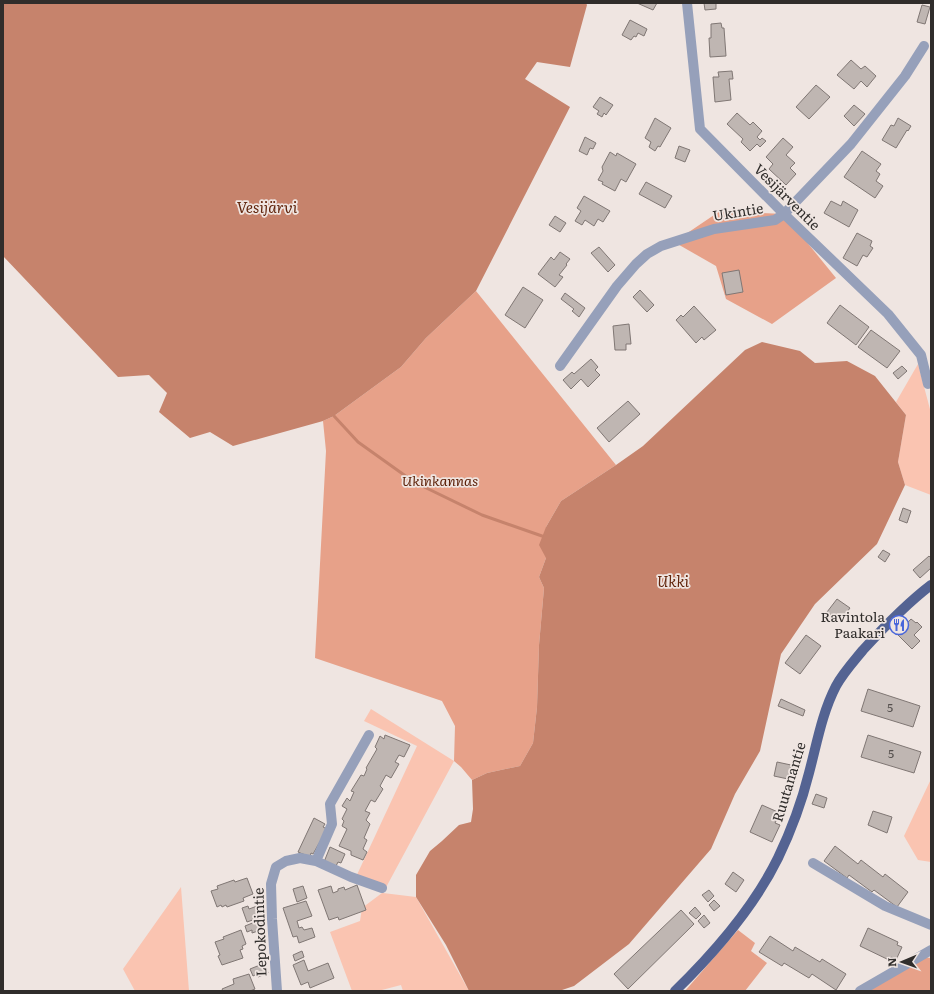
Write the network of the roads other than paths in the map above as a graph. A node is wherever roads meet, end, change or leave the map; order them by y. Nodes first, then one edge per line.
1 (687, 3) edge
2 (924, 46) dead end
3 (784, 214) junction
4 (560, 366) dead end
5 (928, 384) dead end
6 (931, 586) edge
7 (369, 735) dead end
8 (316, 861) junction
9 (813, 863) dead end
10 (382, 888) dead end
11 (931, 925) edge
12 (931, 950) edge
13 (277, 991) edge
14 (675, 991) edge
15 (860, 991) edge

1 - 3 street, Vesijärventie
2 - 3 street, Ukintie
3 - 4 street, Ukintie
3 - 5 street, Vesijärventie
6 - 14 main road, Ruutanantie
7 - 8 street
8 - 10 street, Lepokodintie
8 - 13 street, Lepokodintie
9 - 11 street
12 - 15 street

